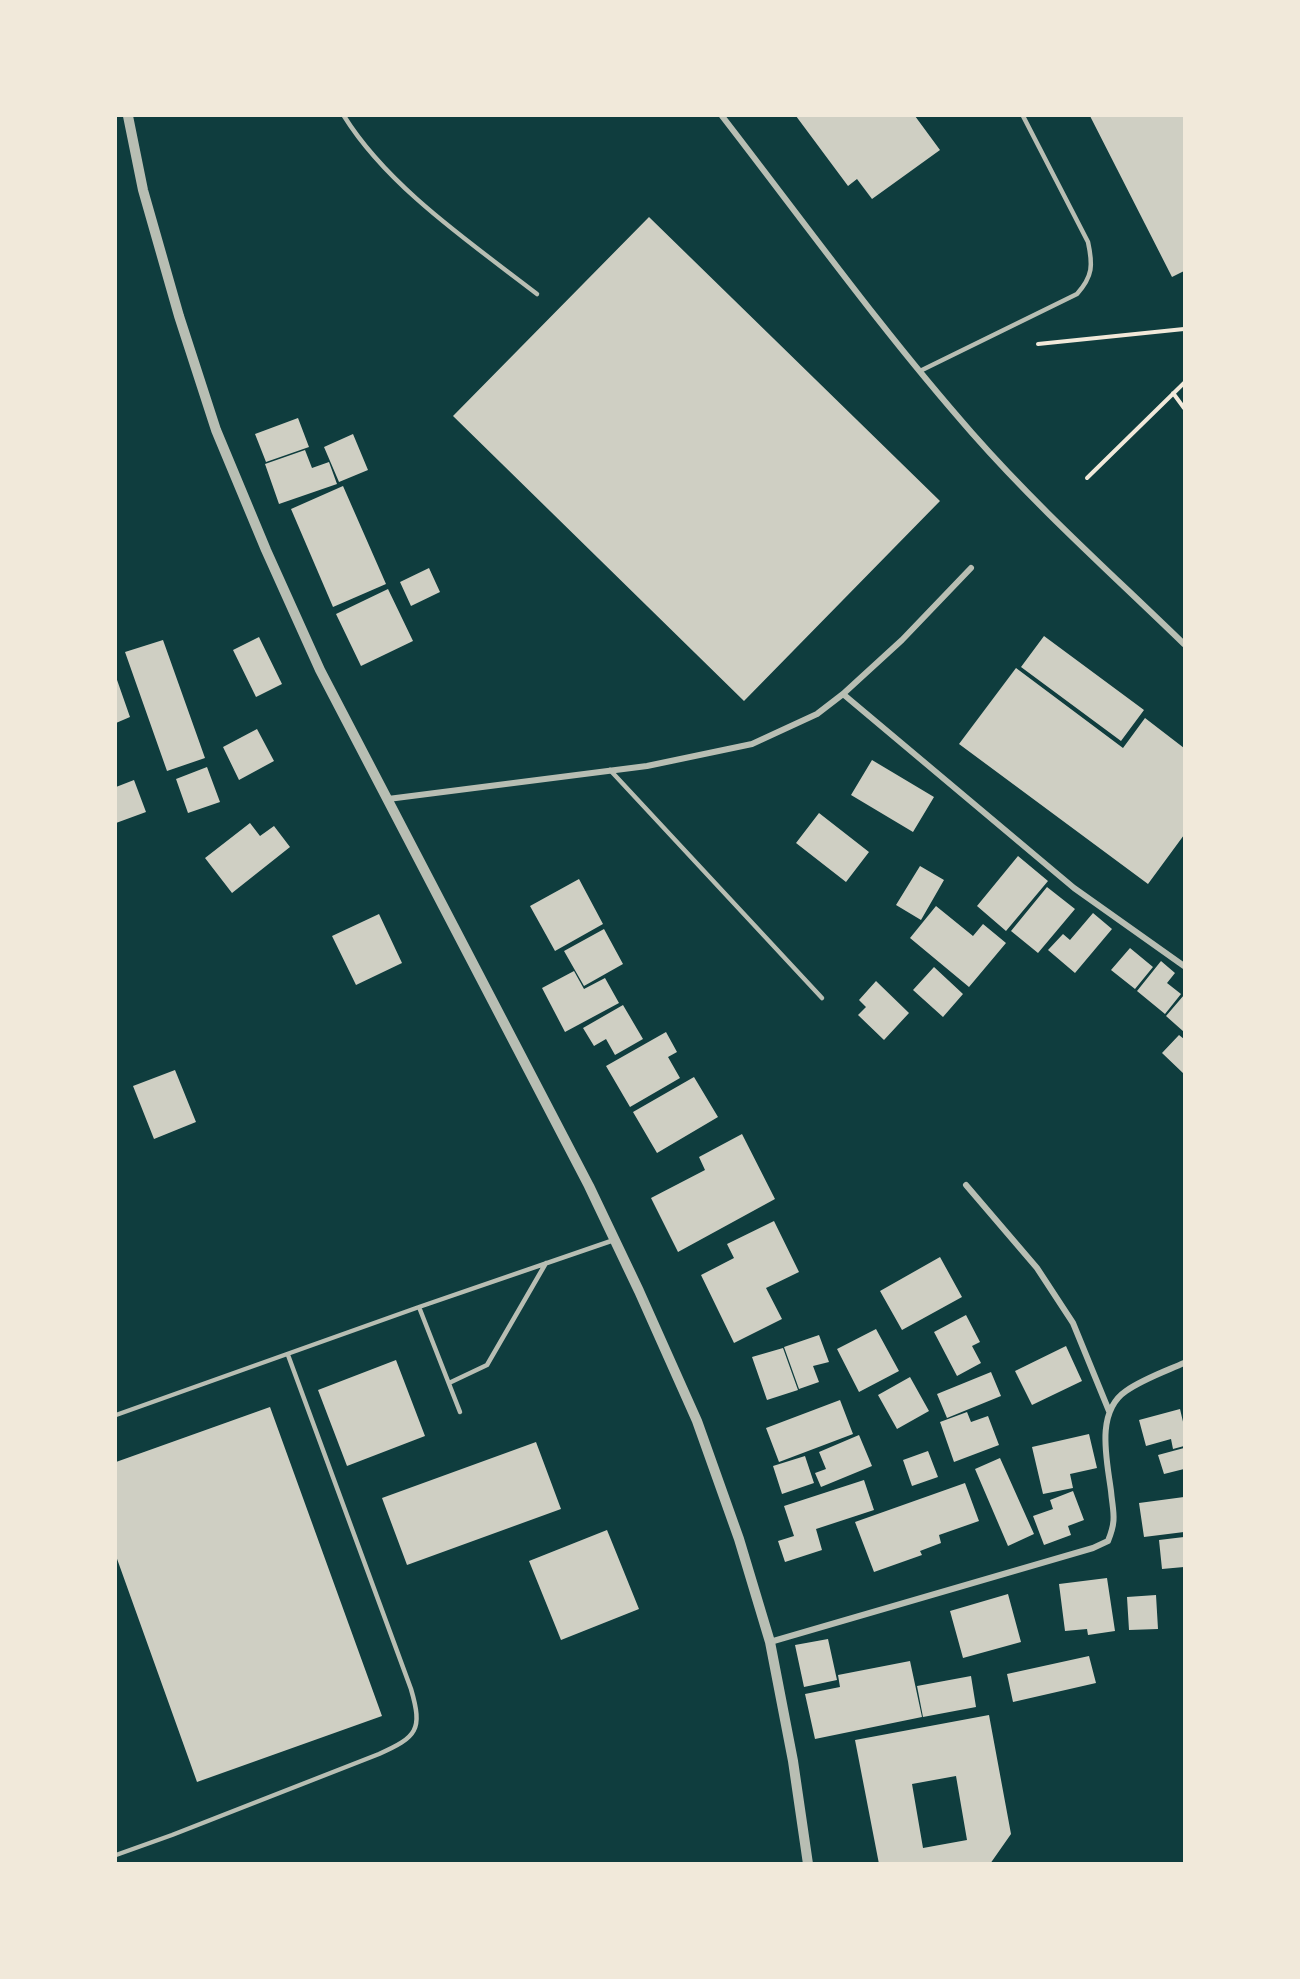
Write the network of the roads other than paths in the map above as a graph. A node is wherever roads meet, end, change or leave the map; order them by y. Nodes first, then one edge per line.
1 (128, 116) edge
2 (344, 116) edge
3 (722, 116) edge
4 (1023, 116) edge
5 (537, 294) dead end
6 (920, 371) junction
7 (971, 568) dead end
8 (1185, 644) edge
9 (843, 694) junction
10 (610, 770) junction
11 (388, 799) junction
12 (1185, 966) edge
13 (822, 998) dead end
14 (966, 1185) dead end
15 (614, 1240) junction
16 (546, 1263) junction
17 (419, 1307) junction
18 (288, 1355) junction
19 (1185, 1363) edge
20 (449, 1383) junction
21 (1110, 1411) junction
22 (460, 1413) dead end
23 (116, 1415) edge
24 (770, 1642) junction
25 (116, 1855) edge
26 (808, 1863) edge

1 - 11 street
2 - 5 lane
3 - 6 street
4 - 6 lane
6 - 8 street
7 - 9 street
9 - 10 street
9 - 12 street
10 - 11 street
10 - 13 lane
11 - 15 street
14 - 21 street
15 - 16 lane
15 - 24 street
16 - 17 lane
16 - 20 lane
17 - 18 lane
17 - 20 lane
18 - 23 lane
18 - 25 lane
19 - 21 street
20 - 22 lane
21 - 24 street
24 - 26 street

